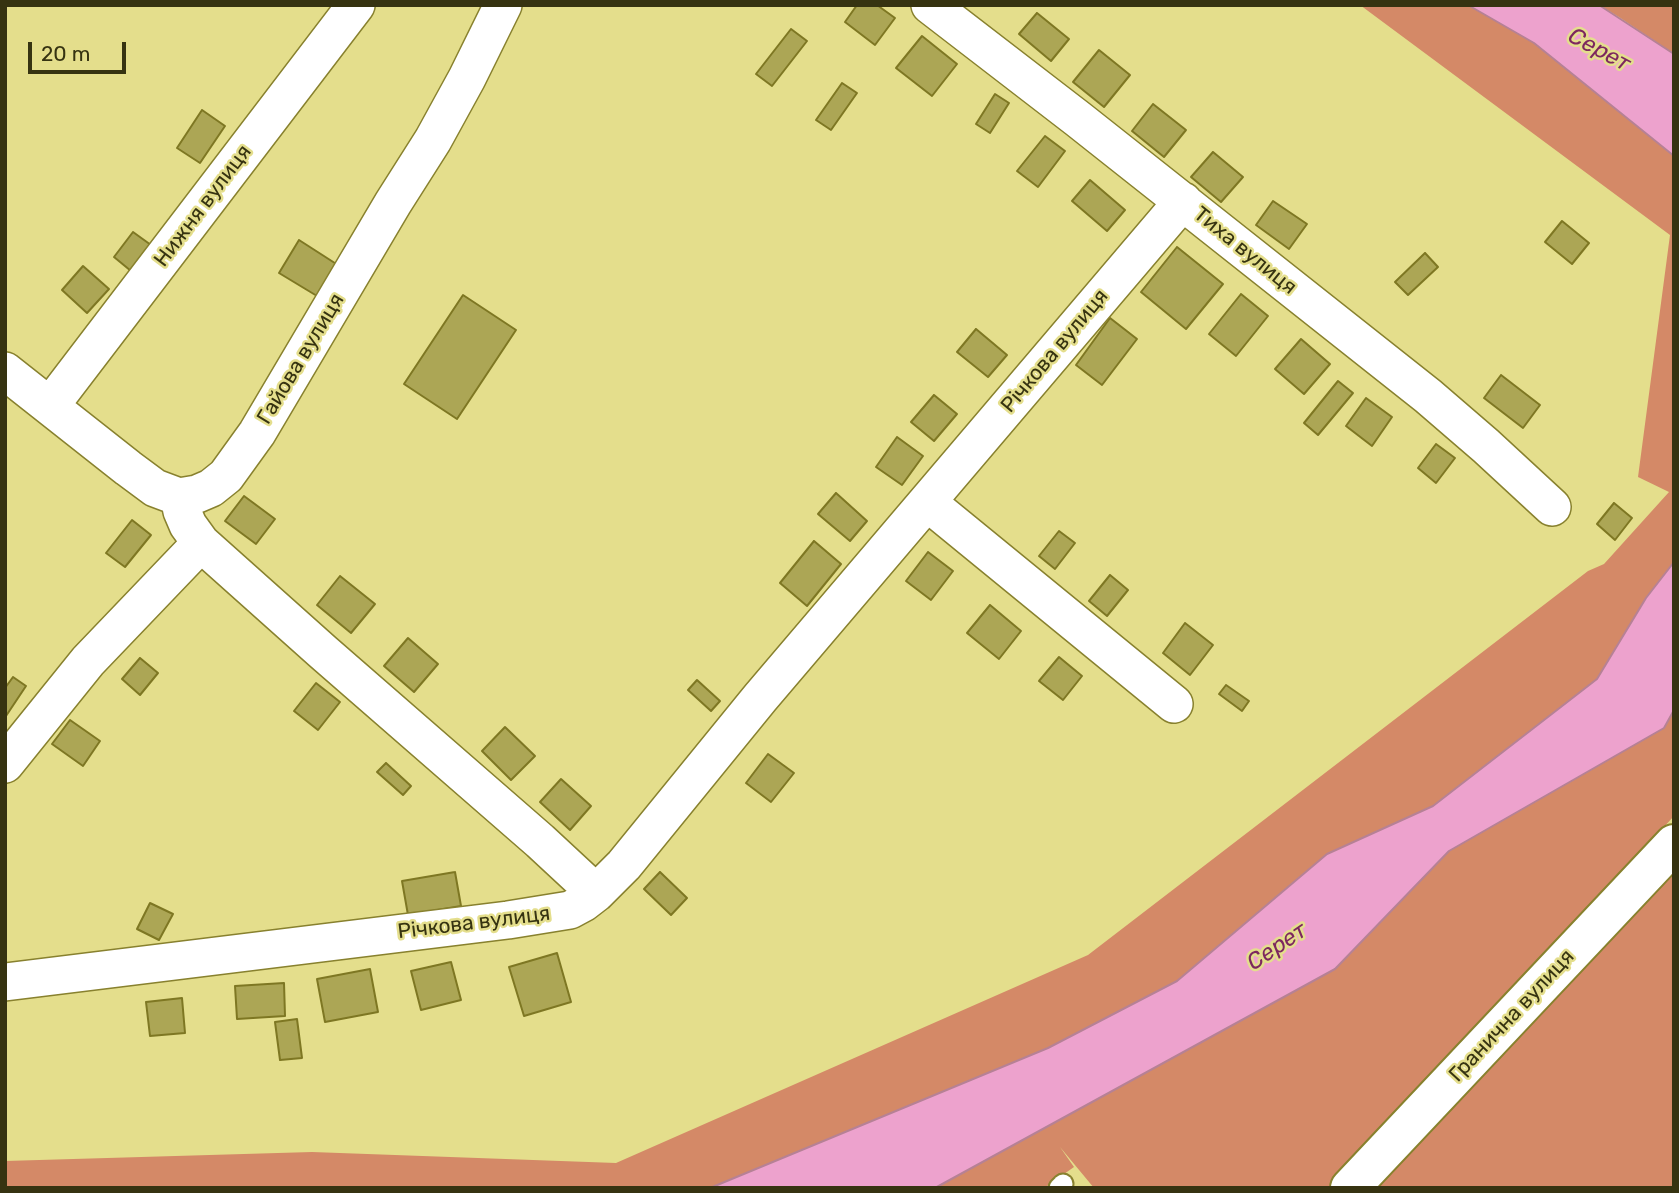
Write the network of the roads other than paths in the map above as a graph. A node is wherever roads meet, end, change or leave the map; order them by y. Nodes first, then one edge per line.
1 (356, 5) edge
2 (503, 5) edge
3 (930, 5) edge
4 (1183, 201) junction
5 (5, 371) edge
6 (50, 406) junction
7 (179, 497) junction
8 (927, 502) junction
9 (1552, 507) dead end
10 (201, 543) junction
11 (1174, 704) dead end
12 (5, 764) edge
13 (1674, 844) edge
14 (596, 893) junction
15 (5, 982) edge
16 (1350, 1188) edge

1 - 6 street, Нижня вулиця
2 - 7 street, Гайова вулиця
3 - 4 street, Тиха вулиця
4 - 8 street, Річкова вулиця
4 - 9 street, Тиха вулиця
5 - 6 street
6 - 7 street
7 - 10 street
8 - 11 street
8 - 14 street, Річкова вулиця
10 - 12 street
10 - 14 street
13 - 16 street, Гранична вулиця
14 - 15 street, Річкова вулиця

